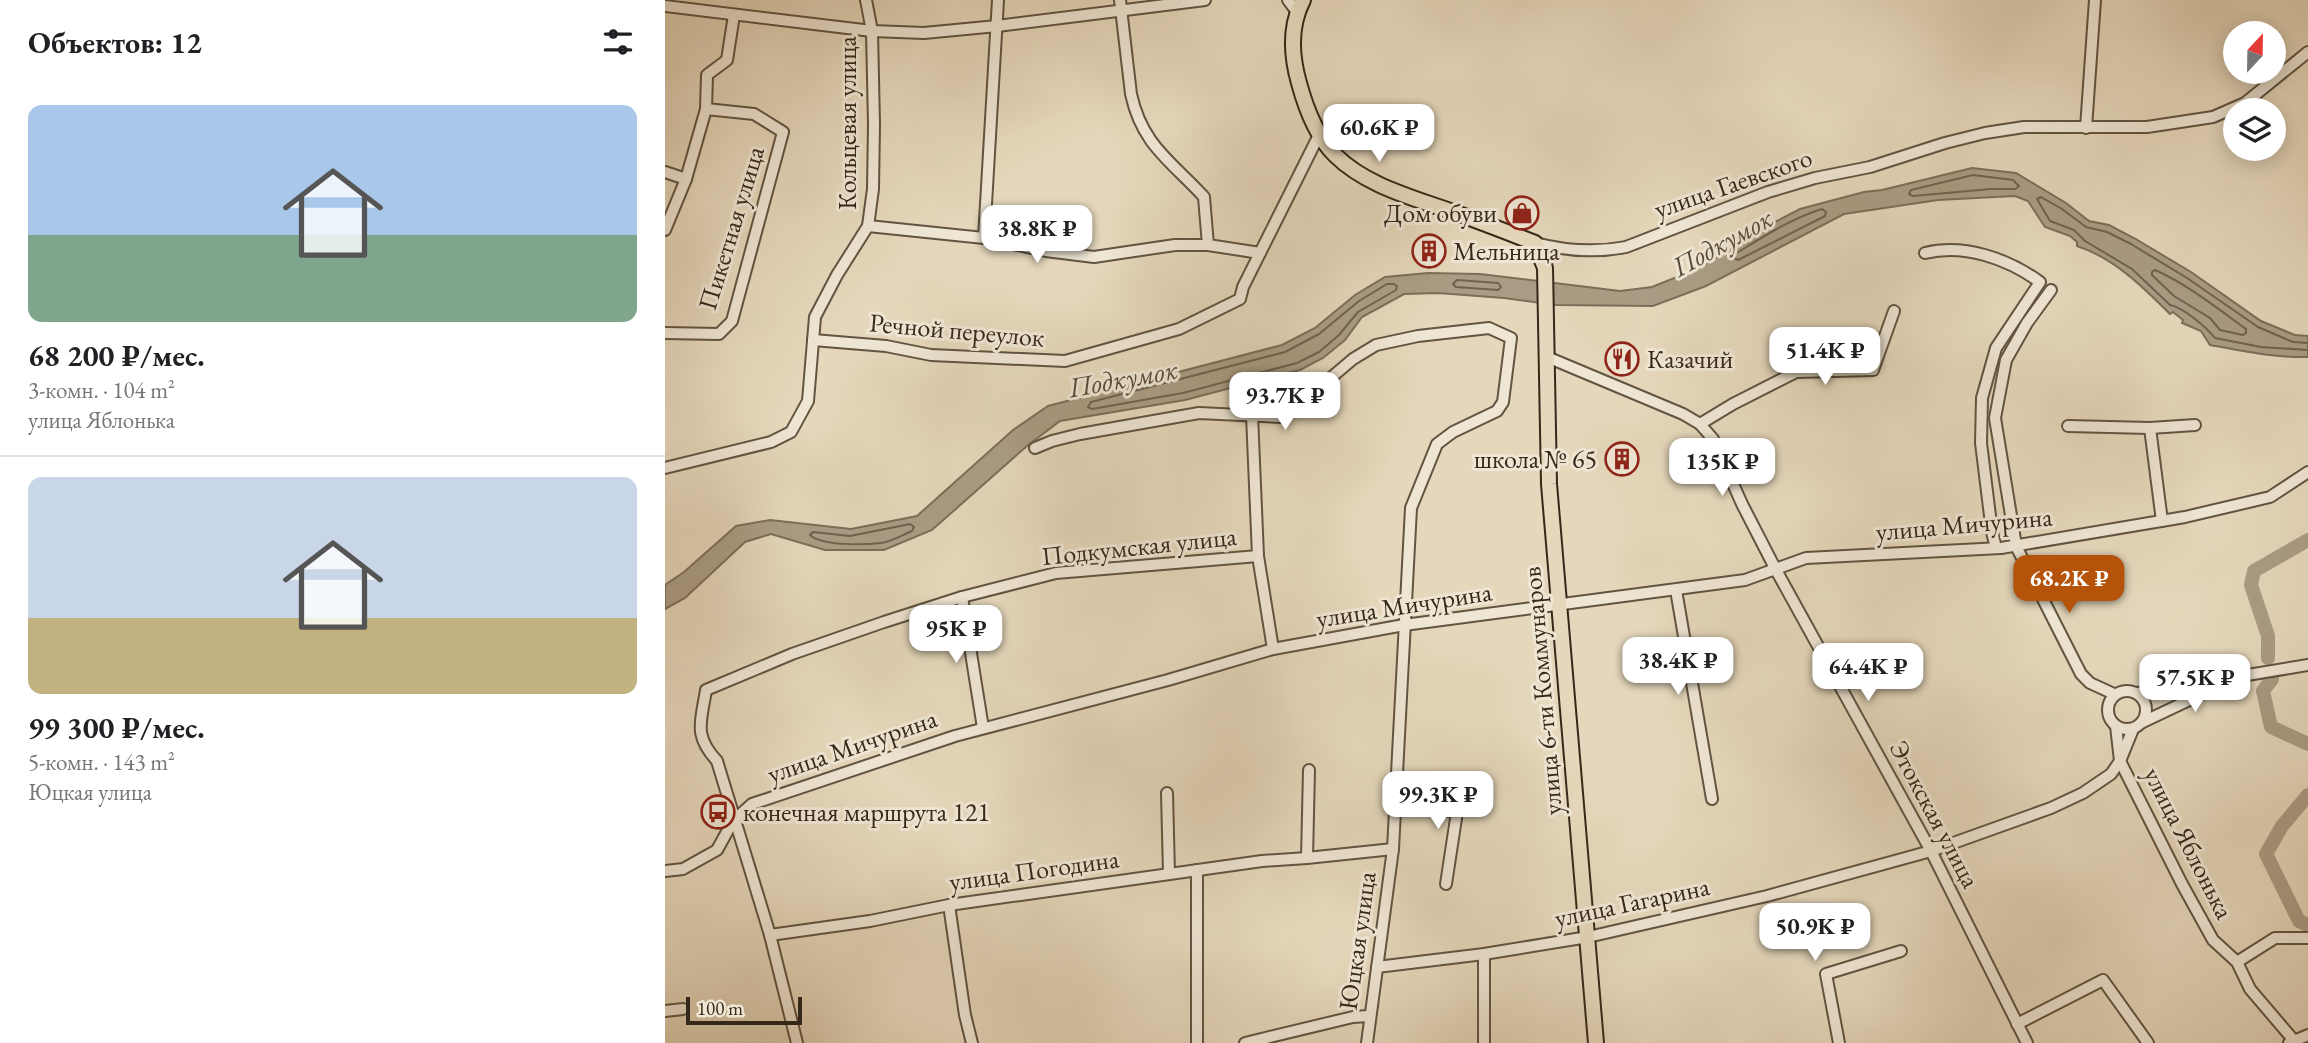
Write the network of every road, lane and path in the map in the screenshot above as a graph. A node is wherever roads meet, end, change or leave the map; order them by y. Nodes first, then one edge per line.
1 (866, 0) edge
2 (997, 0) edge
3 (1205, 0) edge
4 (2095, 0) edge
5 (1296, 4) edge
6 (665, 6) edge
7 (1121, 6) edge
8 (734, 15) junction
9 (997, 26) junction
10 (872, 31) junction
11 (2308, 52) edge
12 (706, 109) junction
13 (2086, 128) junction
14 (1319, 135) junction
15 (665, 172) edge
16 (685, 179) junction
17 (868, 226) junction
18 (665, 230) edge
19 (984, 238) junction
20 (1535, 243) junction
21 (1207, 245) junction
22 (1260, 253) junction
23 (1926, 253) dead end
24 (2051, 290) dead end
25 (1894, 311) dead end
26 (665, 333) edge
27 (813, 340) junction
28 (1547, 357) junction
29 (1252, 415) junction
30 (1700, 424) junction
31 (2195, 425) dead end
32 (2068, 426) dead end
33 (2150, 428) junction
34 (1035, 448) dead end
35 (665, 468) edge
36 (2308, 472) edge
37 (2162, 521) junction
38 (2016, 546) junction
39 (1996, 548) junction
40 (1258, 556) junction
41 (1776, 570) junction
42 (1675, 590) junction
43 (962, 597) junction
44 (1558, 606) junction
45 (1404, 625) junction
46 (1273, 649) junction
47 (2308, 665) edge
48 (2235, 678) junction
49 (2138, 693) junction
50 (2115, 694) junction
51 (2138, 725) junction
52 (2116, 726) junction
53 (983, 728) junction
54 (2120, 761) junction
55 (1309, 770) dead end
56 (1167, 793) dead end
57 (1713, 799) dead end
58 (1396, 803) junction
59 (733, 821) junction
60 (1393, 849) junction
61 (1931, 851) junction
62 (1307, 858) junction
63 (1197, 870) junction
64 (665, 871) edge
65 (1169, 874) junction
66 (1446, 884) dead end
67 (949, 905) junction
68 (770, 935) junction
69 (1588, 937) junction
70 (2308, 938) edge
71 (1901, 951) dead end
72 (1484, 954) junction
73 (2237, 962) junction
74 (1377, 967) junction
75 (683, 1009) dead end
76 (665, 1011) edge
77 (1369, 1016) junction
78 (2017, 1024) junction
79 (2308, 1035) edge
80 (2293, 1042) edge
81 (797, 1043) edge
82 (972, 1043) edge
83 (1198, 1043) edge
84 (1245, 1043) edge
85 (1367, 1043) edge
86 (1484, 1043) edge
87 (1596, 1043) edge
88 (1839, 1043) edge
89 (2027, 1043) edge
90 (2148, 1043) edge

1 - 10 street, Кольцевая улица
2 - 9 street
3 - 7 street
4 - 13 street
5 - 14 main road, улица Гаевского
6 - 8 street
7 - 9 street
7 - 21 street
8 - 10 street
8 - 12 street
9 - 10 street
9 - 19 street
10 - 17 street, Кольцевая улица
11 - 13 street, улица Гаевского
12 - 16 street
12 - 26 street, Пикетная улица
13 - 20 street, улица Гаевского
14 - 20 main road, улица Гаевского
14 - 22 street, Речной переулок
15 - 16 street
16 - 18 street
17 - 19 street
17 - 27 street, Кольцевая улица
19 - 21 street
20 - 28 main road, улица 6-ти Коммунаров
21 - 22 street
22 - 27 street, Речной переулок
23 - 39 street
24 - 38 street
25 - 30 street
27 - 35 street, Кольцевая улица
28 - 30 street, Этокская улица
28 - 44 main road, улица 6-ти Коммунаров
29 - 34 street
29 - 40 street
29 - 45 street, Юцкая улица
30 - 41 street, Этокская улица
31 - 33 street
32 - 33 street
33 - 37 street
36 - 37 street, улица Мичурина
37 - 38 street, улица Мичурина
38 - 39 street, улица Мичурина
38 - 50 street
39 - 41 street, улица Мичурина
40 - 43 street, Подкумская улица
40 - 46 street
41 - 42 street, улица Мичурина
41 - 61 street, Этокская улица
42 - 44 street, улица Мичурина
42 - 57 street
43 - 53 street
43 - 59 street, Подкумская улица
44 - 45 street, улица Мичурина
44 - 69 main road, улица 6-ти Коммунаров
45 - 46 street, улица Мичурина
45 - 58 street, Юцкая улица
46 - 53 street, улица Мичурина
47 - 48 street
48 - 49 street
48 - 51 street
49 - 50 street
49 - 51 street
50 - 52 street
51 - 52 street
51 - 54 street, улица Гагарина
52 - 54 street
53 - 59 street, улица Мичурина
54 - 61 street, улица Гагарина
54 - 73 street, улица Яблонька
55 - 62 street
56 - 65 street
58 - 60 street, Юцкая улица
58 - 66 street
59 - 64 street, улица Мичурина
59 - 68 street
60 - 62 street, улица Погодина
60 - 74 street, Юцкая улица
61 - 69 street, улица Гагарина
61 - 78 street, Этокская улица
62 - 63 street, улица Погодина
63 - 65 street, улица Погодина
63 - 83 street
65 - 67 street, улица Погодина
67 - 68 street, улица Погодина
67 - 82 street
68 - 81 street
69 - 72 street, улица Гагарина
69 - 87 main road, улица 6-ти Коммунаров
70 - 73 street
71 - 88 street
72 - 74 street, улица Гагарина
72 - 86 street
73 - 80 street, улица Яблонька
74 - 77 street, Юцкая улица
75 - 76 street
77 - 84 street
77 - 85 street, Юцкая улица
78 - 89 street, Этокская улица
78 - 90 street
79 - 80 street

